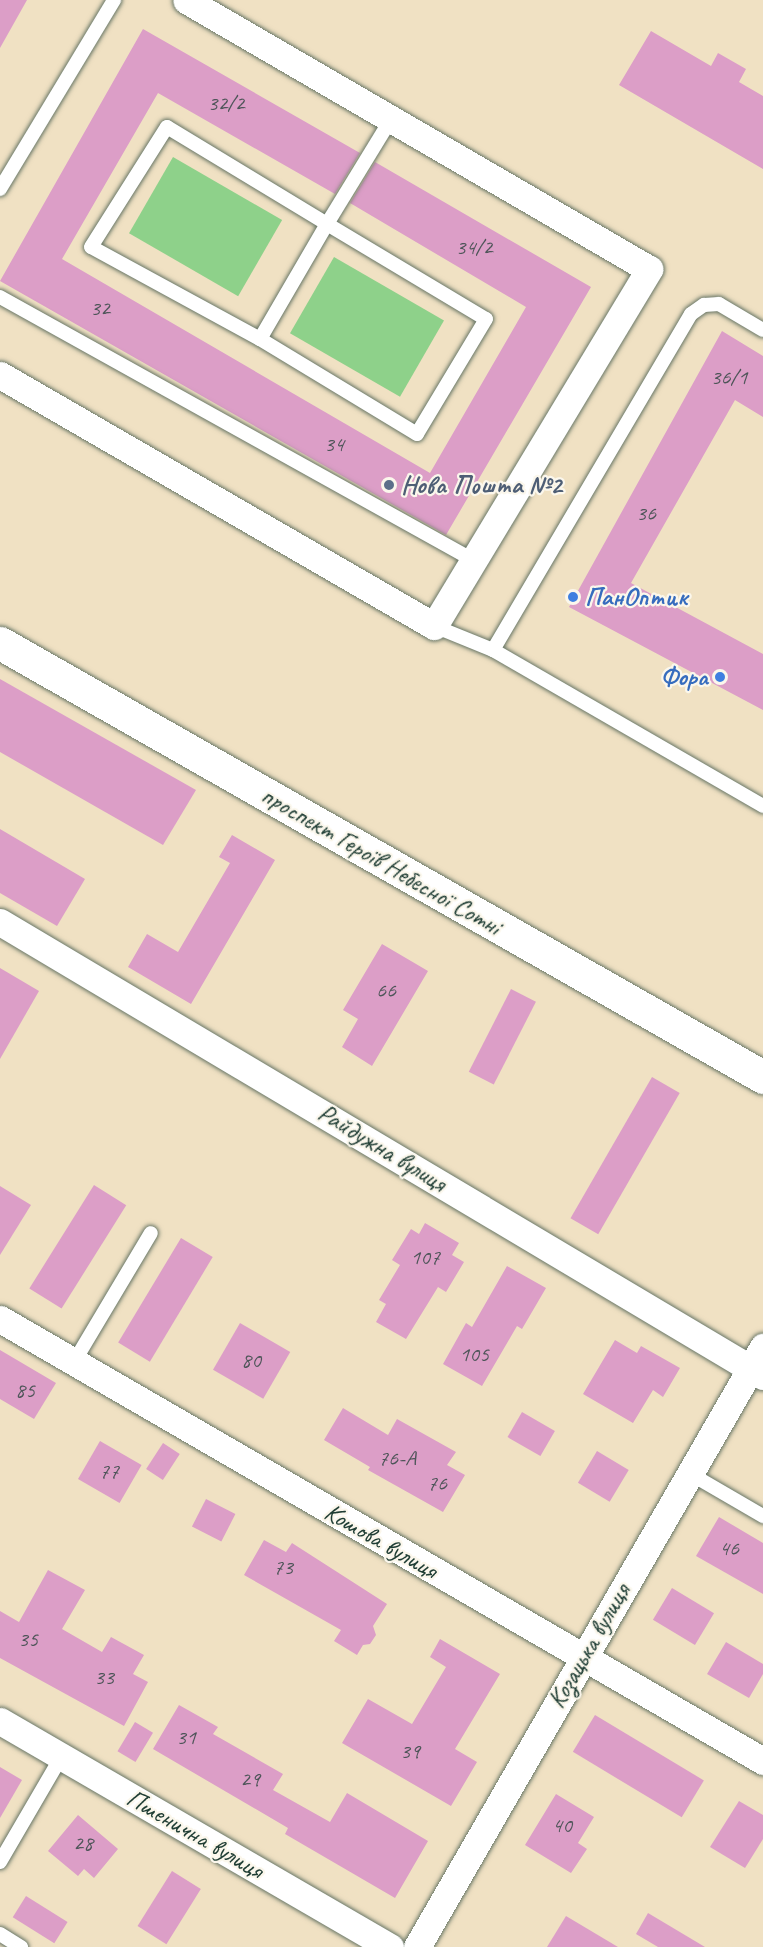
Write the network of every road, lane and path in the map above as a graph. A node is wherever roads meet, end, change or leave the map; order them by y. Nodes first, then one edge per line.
1 (114, 0) edge
2 (186, 0) edge
3 (391, 120) junction
4 (0, 189) edge
5 (327, 225) junction
6 (0, 297) edge
7 (763, 330) edge
8 (260, 339) junction
9 (0, 375) edge
10 (473, 560) junction
11 (434, 626) junction
12 (0, 643) edge
13 (493, 650) junction
14 (763, 806) edge
15 (0, 922) edge
16 (763, 1077) edge
17 (151, 1233) dead end
18 (0, 1319) edge
19 (74, 1362) junction
20 (759, 1364) edge
21 (689, 1473) junction
22 (763, 1516) edge
23 (582, 1659) junction
24 (0, 1721) edge
25 (61, 1757) junction
26 (763, 1761) edge
27 (0, 1863) edge
28 (0, 1934) edge
29 (21, 1947) edge
30 (390, 1947) edge
31 (417, 1947) edge

1 - 4 lane
2 - 3 street
3 - 5 lane
3 - 10 street
5 - 8 lane
5 - 8 lane
5 - 8 lane
6 - 10 lane
7 - 13 lane
9 - 11 street
10 - 11 street
11 - 13 lane
12 - 16 street, проспект Героїв Небесної Сотні
13 - 14 lane
15 - 20 street, Райдужна вулиця
17 - 19 lane
18 - 19 street, Кошова вулиця
19 - 23 street, Кошова вулиця
20 - 21 street, Козацька вулиця
21 - 22 lane
21 - 23 street, Козацька вулиця
23 - 26 street, Кошова вулиця
23 - 31 street, Козацька вулиця
24 - 25 street, Пшенична вулиця
25 - 27 lane
25 - 30 street, Пшенична вулиця
28 - 29 lane

